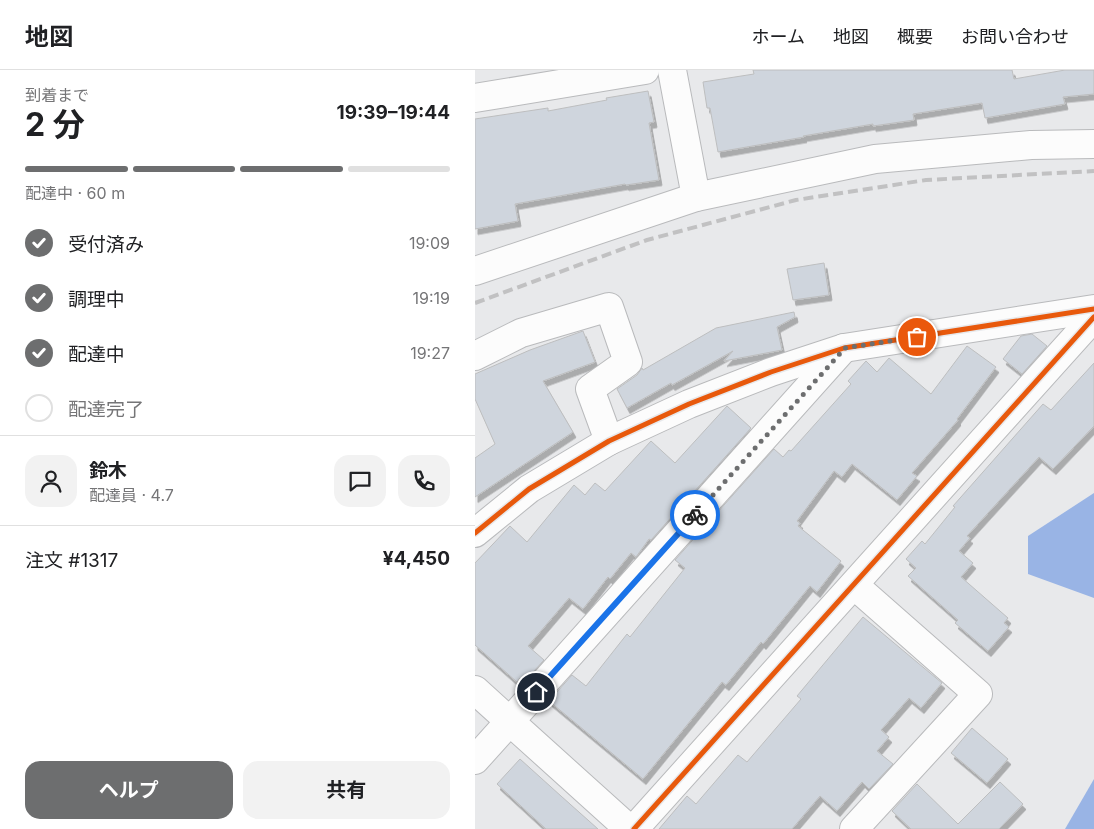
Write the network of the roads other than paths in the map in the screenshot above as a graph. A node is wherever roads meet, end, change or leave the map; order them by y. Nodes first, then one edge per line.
1 (645, 70) edge
2 (672, 70) edge
3 (475, 98) edge
4 (1094, 144) edge
5 (696, 197) junction
6 (475, 271) edge
7 (1094, 309) edge
8 (1094, 318) edge
9 (845, 348) junction
10 (475, 356) edge
11 (609, 441) junction
12 (475, 533) edge
13 (854, 585) junction
14 (475, 690) edge
15 (511, 721) junction
16 (475, 760) edge
17 (629, 829) edge
18 (634, 829) edge
19 (854, 829) edge

1 - 3 street
2 - 5 street
4 - 5 street
5 - 6 street
7 - 9 street
8 - 13 street
9 - 11 street
9 - 15 street
10 - 11 street
11 - 12 street
13 - 18 street
13 - 19 street
14 - 15 street
15 - 16 street
15 - 17 street

